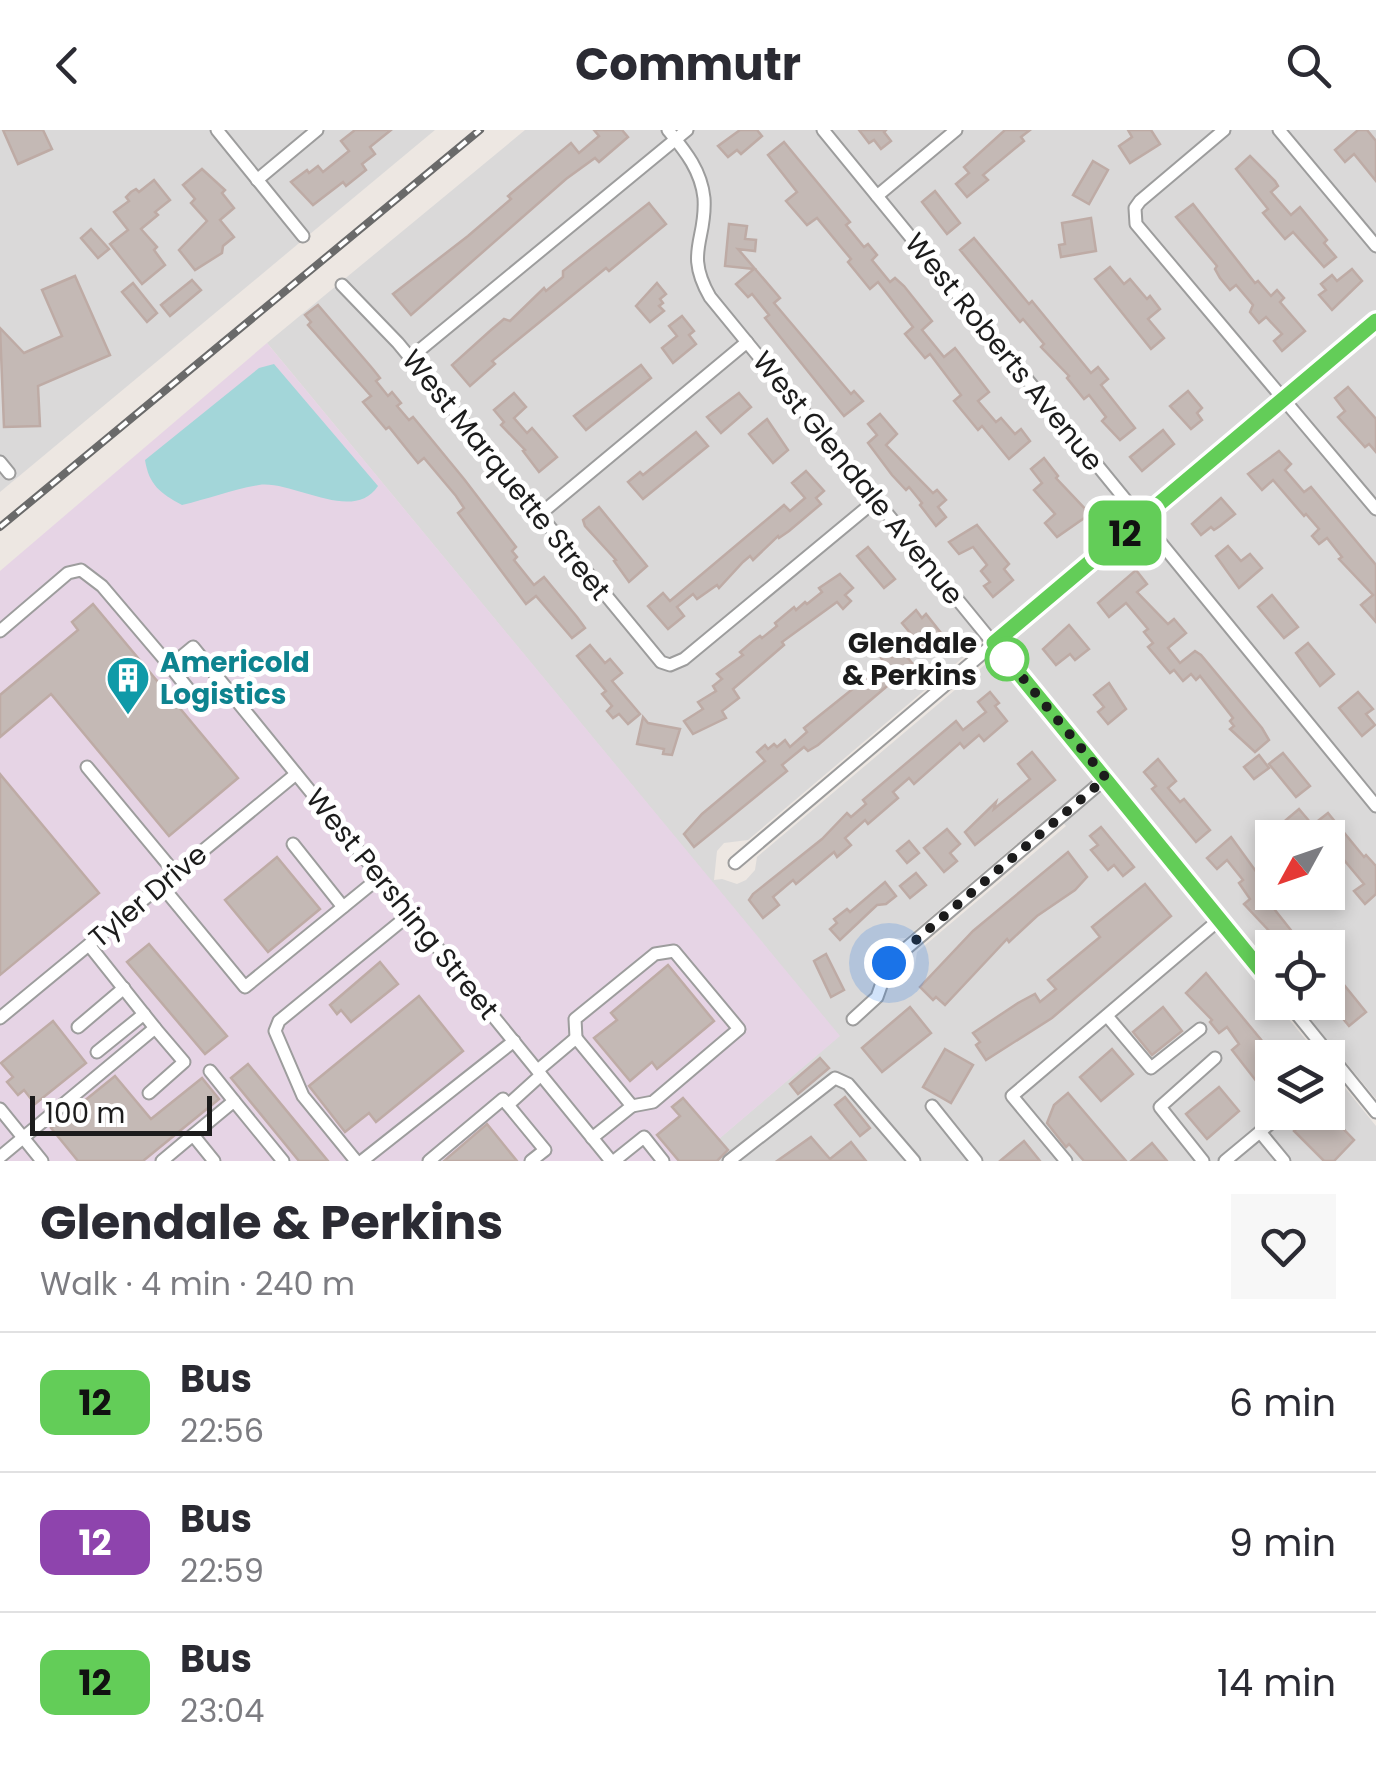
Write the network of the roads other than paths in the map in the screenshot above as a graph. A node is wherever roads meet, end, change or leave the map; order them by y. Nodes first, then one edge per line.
1 (217, 130) edge
2 (317, 130) edge
3 (687, 130) edge
4 (823, 130) edge
5 (956, 130) edge
6 (1224, 130) edge
7 (1278, 130) edge
8 (672, 135) edge
9 (257, 180) junction
10 (877, 196) junction
11 (303, 236) dead end
12 (1376, 246) edge
13 (342, 285) dead end
14 (1376, 320) edge
15 (747, 342) junction
16 (410, 358) junction
17 (1282, 399) junction
18 (0, 462) edge
19 (9, 473) dead end
20 (876, 500) junction
21 (1376, 509) edge
22 (539, 515) junction
23 (1141, 519) junction
24 (0, 631) edge
25 (994, 643) junction
26 (170, 666) junction
27 (188, 690) dead end
28 (87, 767) dead end
29 (296, 774) junction
30 (1106, 778) junction
31 (1376, 806) edge
32 (293, 844) dead end
33 (735, 863) dead end
34 (175, 873) junction
35 (380, 877) junction
36 (161, 885) junction
37 (343, 906) junction
38 (410, 914) junction
39 (1220, 919) junction
40 (89, 945) junction
41 (1255, 963) edge
42 (124, 988) junction
43 (144, 1014) junction
44 (1107, 1016) junction
45 (0, 1018) edge
46 (853, 1018) dead end
47 (78, 1026) dead end
48 (155, 1028) junction
49 (1200, 1029) dead end
50 (576, 1038) junction
51 (514, 1041) junction
52 (97, 1052) dead end
53 (1215, 1058) dead end
54 (210, 1070) dead end
55 (540, 1072) junction
56 (1345, 1082) edge
57 (148, 1093) dead end
58 (234, 1101) junction
59 (508, 1105) junction
60 (632, 1106) junction
61 (932, 1106) dead end
62 (0, 1109) edge
63 (1376, 1112) edge
64 (1262, 1130) edge
65 (1260, 1132) junction
66 (193, 1135) junction
67 (23, 1138) junction
68 (592, 1138) junction
69 (0, 1157) edge
70 (607, 1159) edge
71 (42, 1161) edge
72 (162, 1161) edge
73 (214, 1161) edge
74 (283, 1161) edge
75 (359, 1161) edge
76 (429, 1161) edge
77 (531, 1161) edge
78 (662, 1161) edge
79 (729, 1161) edge
80 (914, 1161) edge
81 (976, 1161) edge
82 (1066, 1161) edge
83 (1203, 1161) edge
84 (1224, 1161) edge
85 (1284, 1161) edge

1 - 9 street
2 - 9 street
3 - 8 street
4 - 10 street, West Roberts Avenue
5 - 10 street
6 - 17 street
7 - 12 street
8 - 15 street, West Glendale Avenue
8 - 16 street
9 - 11 street
10 - 23 street, West Roberts Avenue
13 - 16 street, West Marquette Street
14 - 17 street
15 - 20 street, West Glendale Avenue
15 - 22 street
16 - 22 street, West Marquette Street
17 - 21 street
17 - 23 street
18 - 19 street
20 - 22 street, West Marquette Street
20 - 25 street, West Glendale Avenue
23 - 25 street
23 - 31 street, West Roberts Avenue
24 - 26 street
25 - 30 street, West Glendale Avenue
25 - 33 street
26 - 27 street
26 - 29 street, West Pershing Street
28 - 34 street
29 - 34 street, Tyler Drive
29 - 35 street, West Pershing Street
30 - 39 street, West Glendale Avenue
30 - 46 street
32 - 37 street
34 - 36 street, Tyler Drive
35 - 37 street
35 - 38 street, West Pershing Street
36 - 37 street
36 - 40 street, Tyler Drive
38 - 51 street, West Pershing Street
38 - 75 street
39 - 41 street, West Glendale Avenue
39 - 44 street
40 - 42 street
40 - 45 street, Tyler Drive
42 - 43 street
42 - 47 street
43 - 48 street
43 - 52 street
44 - 49 street
44 - 82 street
48 - 57 street
48 - 67 street
50 - 55 street
50 - 60 street
50 - 60 street
51 - 55 street, West Pershing Street
51 - 75 street
53 - 83 street
54 - 58 street
55 - 59 street
55 - 68 street, West Pershing Street
56 - 63 street
58 - 66 street
58 - 74 street
59 - 76 street
59 - 77 street
60 - 68 street
61 - 81 street
62 - 67 street
64 - 65 street
65 - 84 street
65 - 85 street
66 - 72 street
66 - 73 street
67 - 69 street
67 - 71 street
68 - 70 street, West Pershing Street
70 - 78 street
79 - 80 street

